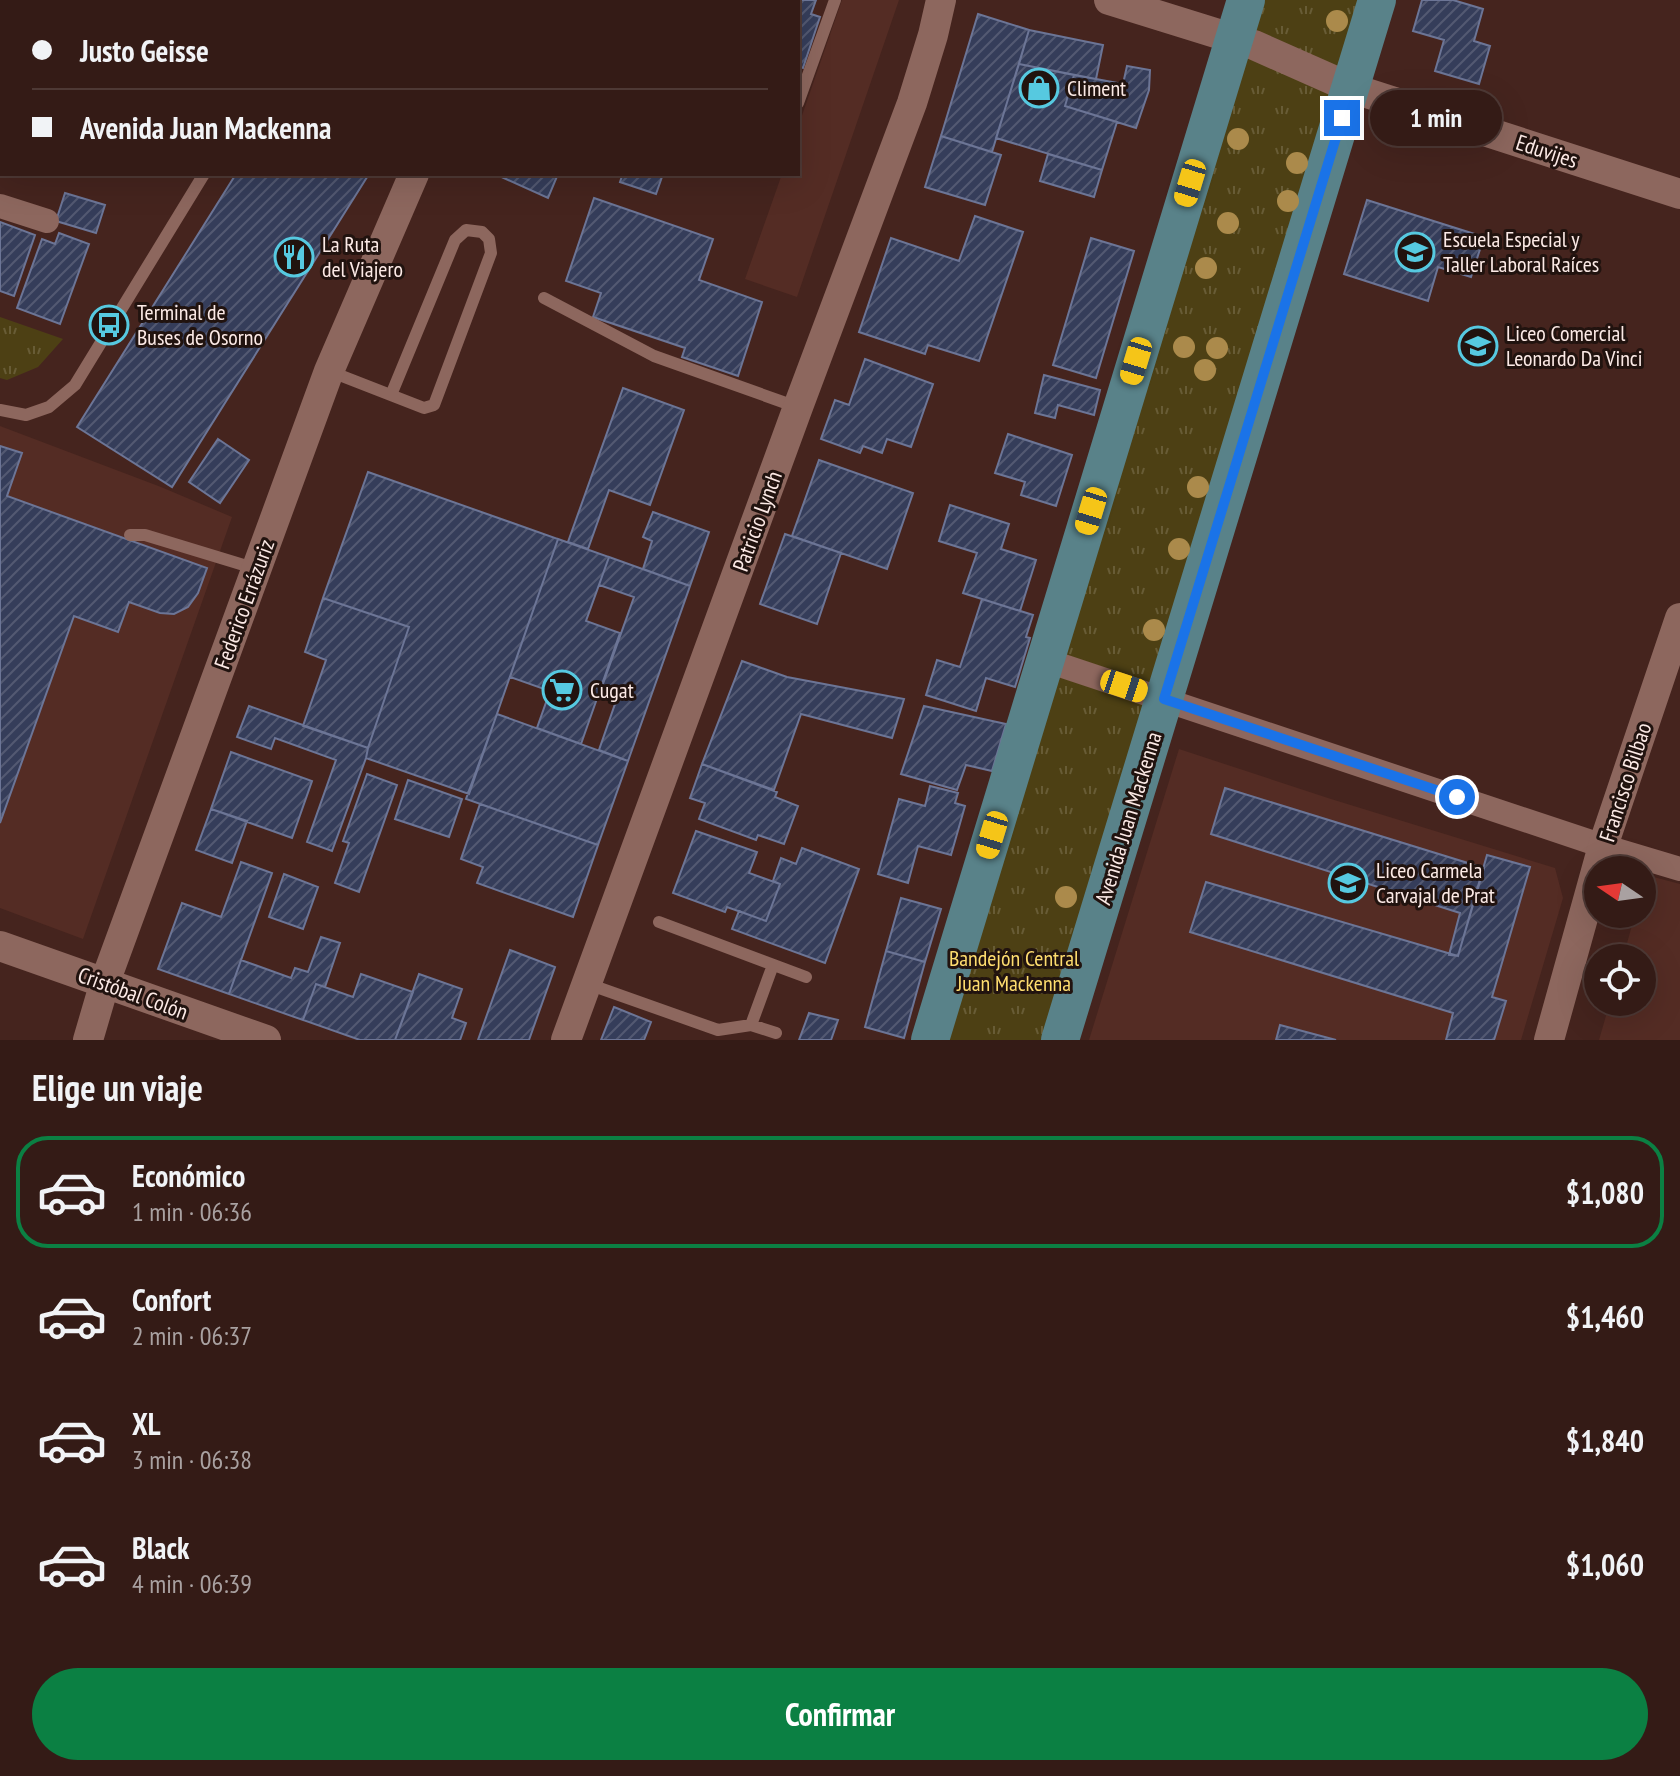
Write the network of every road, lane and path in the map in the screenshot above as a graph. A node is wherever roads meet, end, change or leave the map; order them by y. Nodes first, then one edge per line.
1 (835, 0) edge
2 (941, 0) edge
3 (1109, 0) edge
4 (1246, 0) edge
5 (1377, 0) edge
6 (1234, 39) junction
7 (1351, 88) junction
8 (800, 97) edge
9 (203, 176) edge
10 (413, 176) edge
11 (1680, 194) edge
12 (0, 206) edge
13 (47, 221) dead end
14 (544, 298) dead end
15 (329, 371) junction
16 (391, 395) junction
17 (798, 407) junction
18 (0, 410) edge
19 (130, 535) dead end
20 (257, 569) junction
21 (1680, 618) edge
22 (1045, 660) junction
23 (1164, 699) junction
24 (1603, 846) junction
25 (1680, 869) edge
26 (659, 922) dead end
27 (0, 946) edge
28 (773, 965) junction
29 (806, 977) dead end
30 (105, 982) junction
31 (588, 984) junction
32 (751, 1025) junction
33 (776, 1033) dead end
34 (88, 1040) edge
35 (266, 1040) edge
36 (566, 1040) edge
37 (930, 1040) edge
38 (1060, 1040) edge
39 (1549, 1040) edge

1 - 8 lane
2 - 17 street, Patricio Lynch
3 - 6 street, Eduvijes
4 - 6 main road
5 - 7 main road, Avenida Juan Mackenna
6 - 7 street, Eduvijes
6 - 22 main road
7 - 11 street, Eduvijes
7 - 23 main road, Avenida Juan Mackenna
9 - 18 lane
10 - 15 street, Federico Errázuriz
12 - 13 street
14 - 17 lane
15 - 16 lane
15 - 20 street, Federico Errázuriz
16 - 16 lane
17 - 31 street, Patricio Lynch
19 - 20 lane
20 - 30 street, Federico Errázuriz
21 - 24 street, Francisco Bilbao
22 - 23 street
22 - 37 main road
23 - 24 street
23 - 38 main road, Avenida Juan Mackenna
24 - 25 street
24 - 39 street, Francisco Bilbao
26 - 28 lane
27 - 30 street, Cristóbal Colón
28 - 29 lane
28 - 32 lane
30 - 34 street, Federico Errázuriz
30 - 35 street, Cristóbal Colón
31 - 32 lane
31 - 36 street, Patricio Lynch
32 - 33 lane

